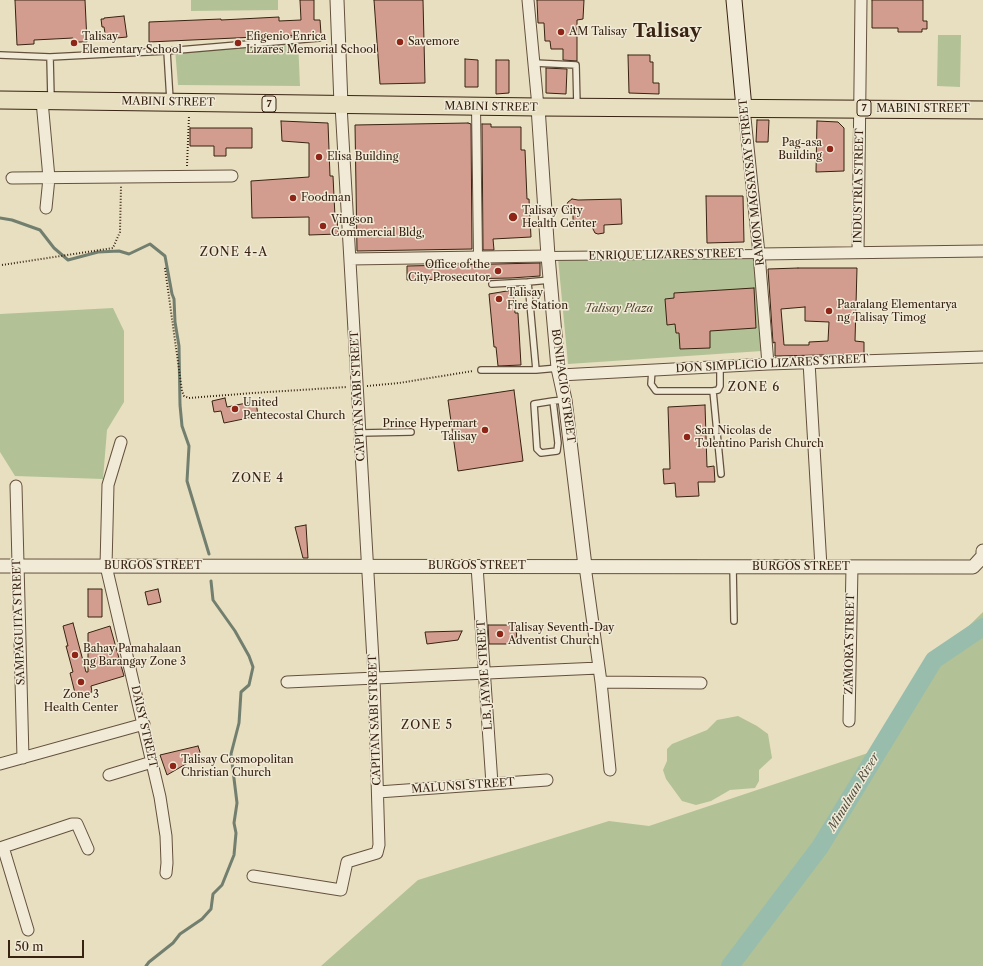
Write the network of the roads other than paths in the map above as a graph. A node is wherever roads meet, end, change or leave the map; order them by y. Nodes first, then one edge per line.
1 (337, 0) edge
2 (528, 0) edge
3 (734, 0) edge
4 (861, 0) edge
5 (319, 38) dead end
6 (167, 51) junction
7 (0, 55) edge
8 (50, 57) junction
9 (534, 63) junction
10 (0, 100) edge
11 (47, 101) junction
12 (170, 102) junction
13 (341, 105) junction
14 (476, 106) junction
15 (538, 107) junction
16 (577, 107) junction
17 (744, 108) junction
18 (860, 108) junction
19 (983, 110) edge
20 (232, 176) dead end
21 (12, 178) dead end
22 (49, 178) junction
23 (46, 208) dead end
24 (983, 251) edge
25 (858, 252) junction
26 (759, 254) junction
27 (548, 256) junction
28 (478, 257) junction
29 (350, 259) junction
30 (550, 280) junction
31 (528, 282) junction
32 (492, 284) dead end
33 (983, 357) edge
34 (809, 362) junction
35 (768, 364) junction
36 (720, 366) junction
37 (481, 370) road end
38 (536, 370) junction
39 (652, 370) junction
40 (559, 371) junction
41 (713, 391) junction
42 (559, 401) junction
43 (411, 432) dead end
44 (360, 433) junction
45 (121, 442) dead end
46 (721, 474) dead end
47 (16, 486) dead end
48 (983, 551) edge
49 (0, 566) edge
50 (18, 566) junction
51 (106, 566) junction
52 (368, 566) junction
53 (478, 566) junction
54 (585, 566) junction
55 (733, 567) junction
56 (821, 567) junction
57 (852, 567) junction
58 (734, 621) dead end
59 (599, 668) junction
60 (484, 673) junction
61 (374, 678) junction
62 (286, 682) dead end
63 (601, 682) junction
64 (701, 683) dead end
65 (849, 721) dead end
66 (144, 724) junction
67 (23, 758) junction
68 (152, 762) junction
69 (0, 764) edge
70 (610, 770) dead end
71 (109, 775) dead end
72 (547, 780) dead end
73 (492, 784) junction
74 (378, 792) junction
75 (1, 848) edge
76 (88, 849) dead end
77 (166, 873) dead end
78 (253, 876) dead end
79 (28, 930) dead end

1 - 13 street, CAPITAN SABI STREET
2 - 9 street, BONIFACIO STREET
3 - 17 main road, RAMON MAGSAYSAY STREET
4 - 18 street, INDUSTRIA STREET
5 - 6 lane
6 - 8 lane
6 - 12 lane
7 - 8 lane
8 - 11 lane
9 - 15 street, BONIFACIO STREET
9 - 16 lane
10 - 11 main road, MABINI STREET / 7
11 - 12 main road, MABINI STREET / 7
11 - 22 street
12 - 13 main road, MABINI STREET / 7
13 - 14 main road, MABINI STREET / 7
13 - 29 street, CAPITAN SABI STREET
14 - 15 main road, MABINI STREET / 7
14 - 28 street
15 - 16 main road, MABINI STREET / 7
15 - 27 street, BONIFACIO STREET
16 - 17 main road, MABINI STREET / 7
17 - 18 main road, MABINI STREET / 7
17 - 26 street, RAMON MAGSAYSAY STREET
18 - 19 main road, MABINI STREET / 7
18 - 25 street, INDUSTRIA STREET
20 - 22 street
21 - 22 street
22 - 23 street
24 - 25 street, ENRIQUE LIZARES STREET
25 - 26 street, ENRIQUE LIZARES STREET
26 - 27 street, ENRIQUE LIZARES STREET
26 - 35 street, RAMON MAGSAYSAY STREET
27 - 28 street, ENRIQUE LIZARES STREET
27 - 30 street, BONIFACIO STREET
28 - 29 street, ENRIQUE LIZARES STREET
29 - 44 street, CAPITAN SABI STREET
30 - 31 lane
30 - 40 street, BONIFACIO STREET
31 - 32 lane
31 - 38 lane
33 - 34 street, DON SIMPLICIO LIZARES STREET
34 - 35 street, DON SIMPLICIO LIZARES STREET
34 - 56 street
35 - 36 street, DON SIMPLICIO LIZARES STREET
36 - 39 street, DON SIMPLICIO LIZARES STREET
36 - 41 lane
37 - 38 lane
38 - 40 lane
39 - 40 street, DON SIMPLICIO LIZARES STREET
39 - 41 lane
40 - 42 street, BONIFACIO STREET
41 - 46 lane
42 - 42 lane
42 - 54 street, BONIFACIO STREET
43 - 44 lane
44 - 52 street, CAPITAN SABI STREET
45 - 51 street, DAISY STREET
47 - 50 street, SAMPAGUITA STREET
48 - 57 street, BURGOS STREET
49 - 50 street, BURGOS STREET
50 - 51 street, BURGOS STREET
50 - 67 street, SAMPAGUITA STREET
51 - 52 street, BURGOS STREET
51 - 66 street, DAISY STREET
52 - 53 street, BURGOS STREET
52 - 61 street, CAPITAN SABI STREET
53 - 54 street, BURGOS STREET
53 - 60 street, L.B. JAYME STREET
54 - 55 street, BURGOS STREET
54 - 59 street, BONIFACIO STREET
55 - 56 street, BURGOS STREET
55 - 58 lane
56 - 57 street, BURGOS STREET
57 - 65 street, ZAMORA STREET
59 - 60 street
59 - 63 street, BONIFACIO STREET
60 - 61 street
60 - 73 street, L.B. JAYME STREET
61 - 62 street
61 - 74 street, CAPITAN SABI STREET
63 - 64 street
63 - 70 street, BONIFACIO STREET
66 - 67 street
66 - 68 street, DAISY STREET
67 - 69 street
68 - 71 street
68 - 77 street, DAISY STREET
72 - 73 street, MALUNSI STREET
73 - 74 street, MALUNSI STREET
74 - 78 street, CAPITAN SABI STREET
75 - 76 street
75 - 79 street

